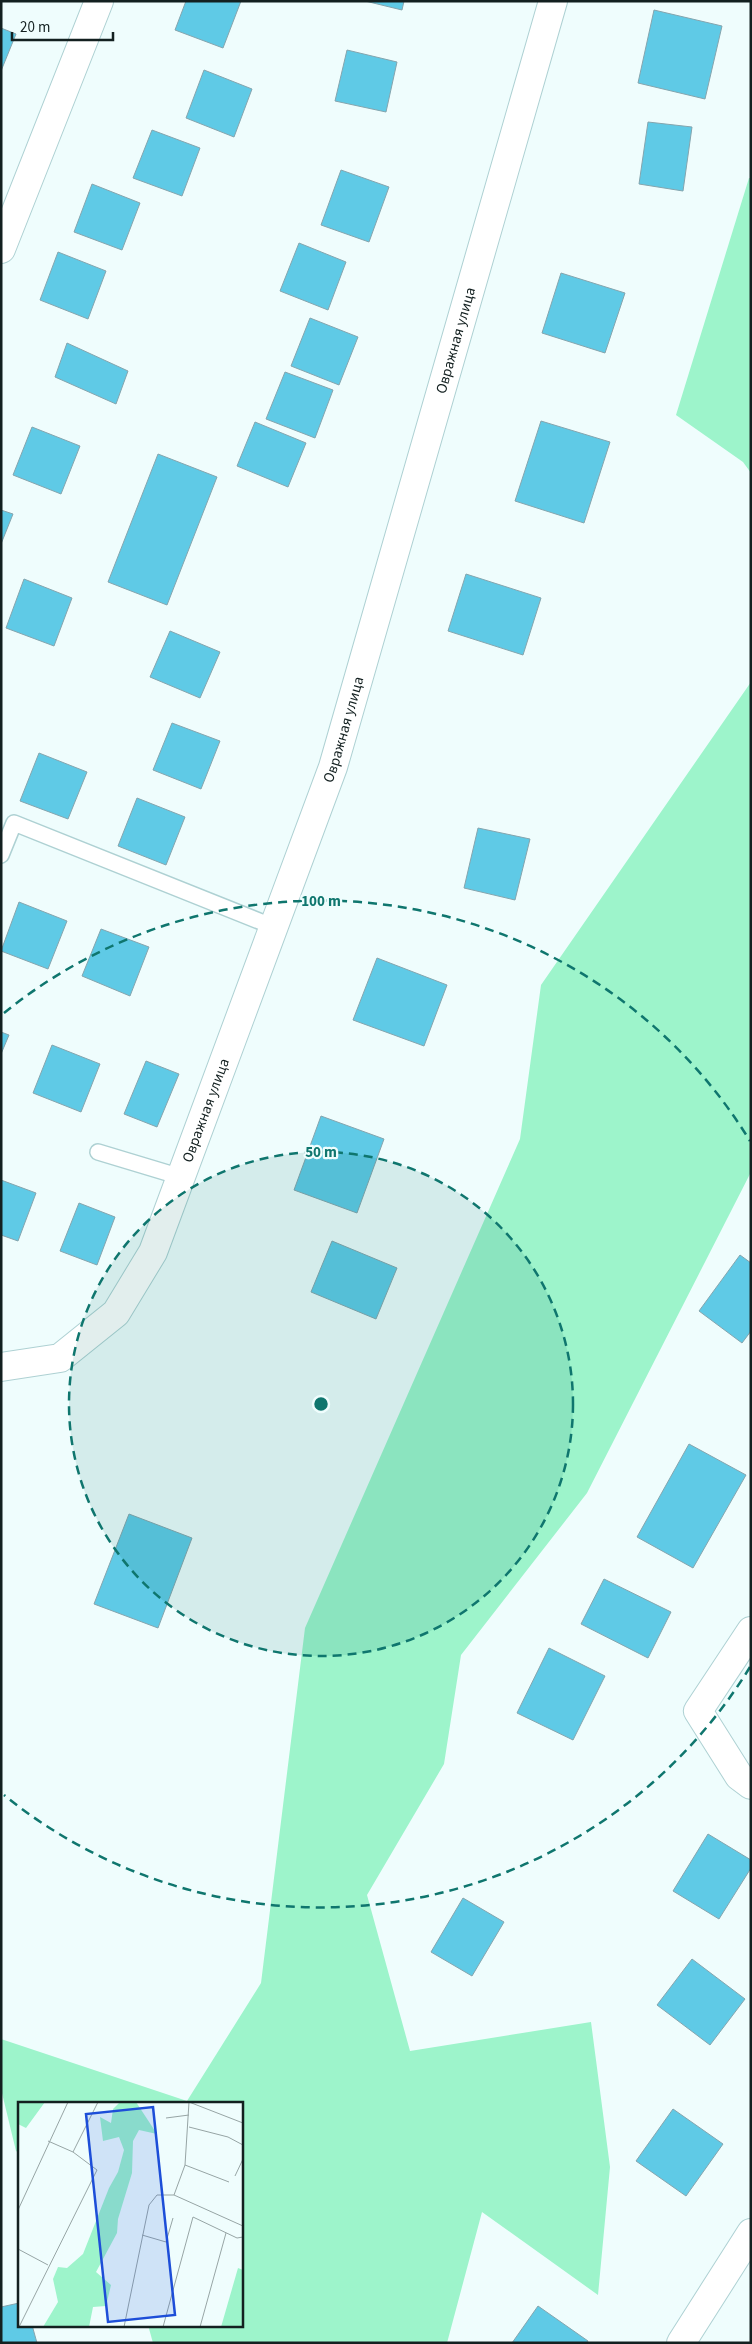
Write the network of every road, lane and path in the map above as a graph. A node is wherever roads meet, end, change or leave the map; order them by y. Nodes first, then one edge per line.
1 (98, 1) edge
2 (553, 1) edge
3 (1, 249) edge
4 (1, 855) edge
5 (274, 927) junction
6 (98, 1152) dead end
7 (181, 1177) junction
8 (1, 1367) edge
9 (751, 1631) edge
10 (751, 1785) edge
11 (751, 2234) edge
12 (681, 2343) edge

1 - 3 street
2 - 5 street, Овражная улица
4 - 5 lane
5 - 7 street, Овражная улица
6 - 7 lane
7 - 8 street, Овражная улица
9 - 10 street
11 - 12 street

